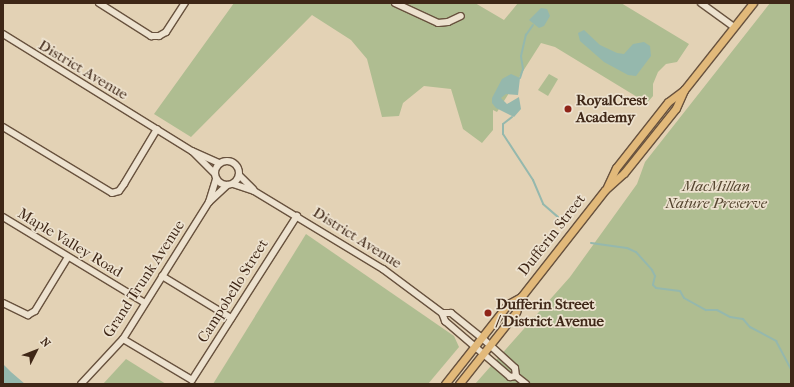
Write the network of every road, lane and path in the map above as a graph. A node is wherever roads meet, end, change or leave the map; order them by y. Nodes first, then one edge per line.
1 (99, 3) edge
2 (185, 3) edge
3 (395, 3) edge
4 (701, 3) edge
5 (753, 3) edge
6 (461, 16) dead end
7 (734, 27) junction
8 (3, 34) edge
9 (3, 127) edge
10 (157, 130) junction
11 (192, 151) junction
12 (219, 163) junction
13 (214, 172) junction
14 (239, 175) junction
15 (216, 179) junction
16 (230, 185) junction
17 (254, 190) junction
18 (208, 202) junction
19 (297, 216) junction
20 (3, 217) edge
21 (68, 257) junction
22 (162, 276) junction
23 (520, 297) junction
24 (3, 303) edge
25 (145, 304) junction
26 (442, 313) junction
27 (231, 318) junction
28 (481, 337) junction
29 (123, 339) junction
30 (489, 345) junction
31 (474, 346) junction
32 (482, 354) junction
33 (516, 376) junction
34 (81, 384) edge
35 (445, 384) edge
36 (459, 384) edge
37 (526, 384) edge

1 - 2 street
3 - 6 street
4 - 7 street
5 - 7 main road, Dufferin Street
7 - 23 main road, Dufferin Street
8 - 10 street, District Avenue
9 - 10 street
10 - 11 street, District Avenue
11 - 12 street, District Avenue
11 - 13 street, District Avenue
12 - 13 street
12 - 14 street
13 - 15 street
14 - 16 street
14 - 17 street, District Avenue
15 - 16 street
15 - 18 street, Grand Trunk Avenue
16 - 17 street, District Avenue
16 - 18 street, Grand Trunk Avenue
17 - 19 street, District Avenue
18 - 22 street, Grand Trunk Avenue
19 - 26 street, District Avenue
19 - 27 street, Campobello Street
20 - 21 street, Maple Valley Road
21 - 24 street
21 - 25 street, Maple Valley Road
22 - 25 street, Grand Trunk Avenue
22 - 27 street
23 - 28 main road, Dufferin Street
23 - 30 main road, Dufferin Street
25 - 29 street, Grand Trunk Avenue
26 - 28 street, District Avenue
26 - 31 street, District Avenue
27 - 29 street, Campobello Street
28 - 30 street, District Avenue
28 - 31 main road, Dufferin Street
29 - 34 street, Grand Trunk Avenue
30 - 32 main road, Dufferin Street
30 - 33 street, District Avenue
31 - 32 street, District Avenue
31 - 35 main road, Dufferin Street
32 - 33 street, District Avenue
32 - 36 main road, Dufferin Street
33 - 37 street

